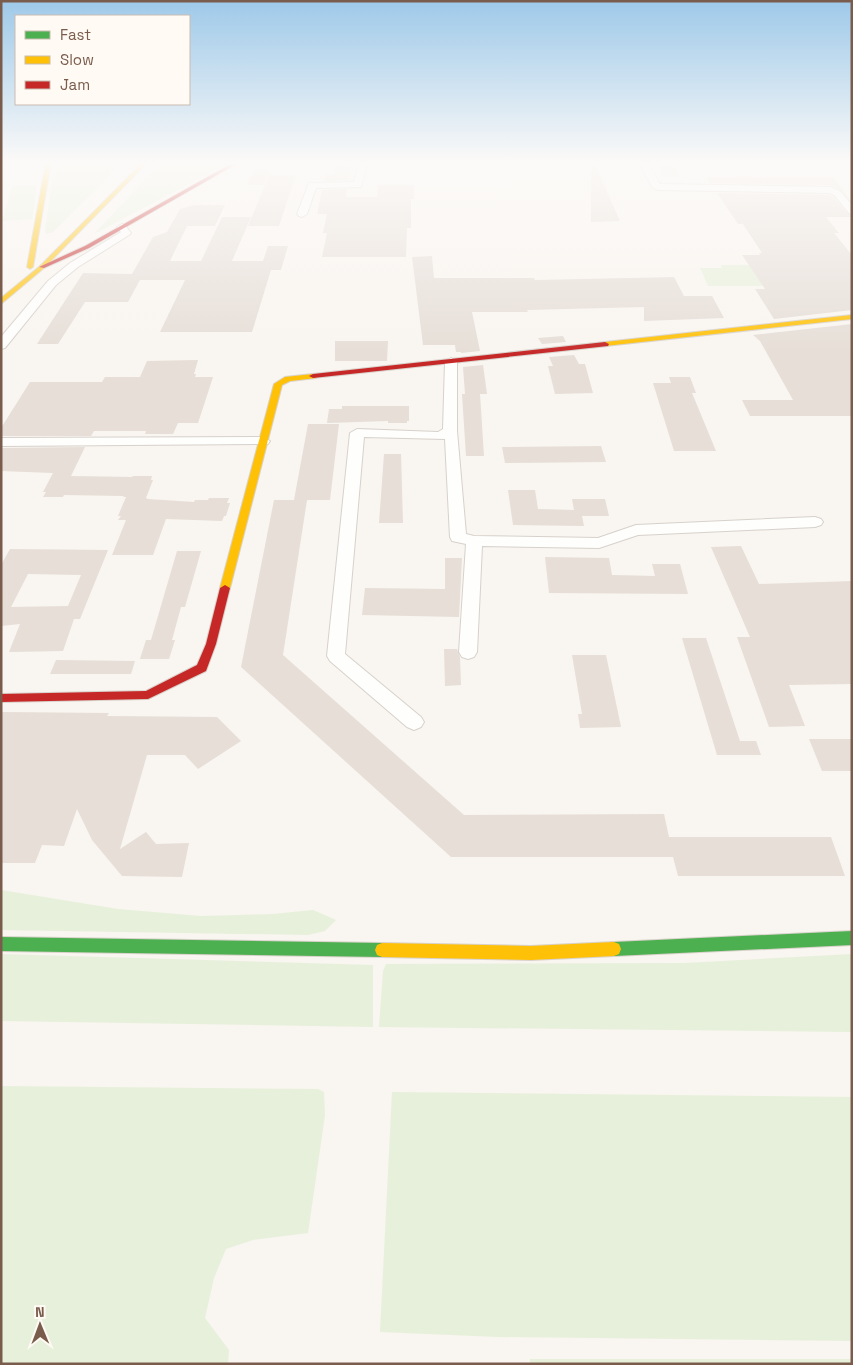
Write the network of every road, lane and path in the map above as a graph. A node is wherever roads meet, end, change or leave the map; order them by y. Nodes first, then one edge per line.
1 (41, 226) edge
2 (75, 226) edge
3 (79, 226) edge
4 (122, 227) joint
5 (36, 267) junction
6 (26, 281) junction
7 (52, 283) junction
8 (1, 290) edge
9 (1, 302) edge
10 (852, 317) edge
11 (1, 345) edge
12 (451, 362) junction
13 (450, 431) junction
14 (263, 441) junction
15 (1, 442) edge
16 (815, 522) dead end
17 (474, 541) junction
18 (468, 652) dead end
19 (1, 698) edge
20 (414, 722) dead end
21 (852, 938) edge
22 (1, 944) edge

1 - 5 main road
2 - 5 main road
3 - 5 main road
4 - 5 main road
4 - 7 street
5 - 6 main road
5 - 8 main road
6 - 7 street
6 - 9 main road
7 - 11 street
10 - 12 main road
12 - 13 street
12 - 14 main road
13 - 17 street
13 - 20 street
14 - 15 street
14 - 19 main road
16 - 17 street
17 - 18 street
21 - 22 main road

